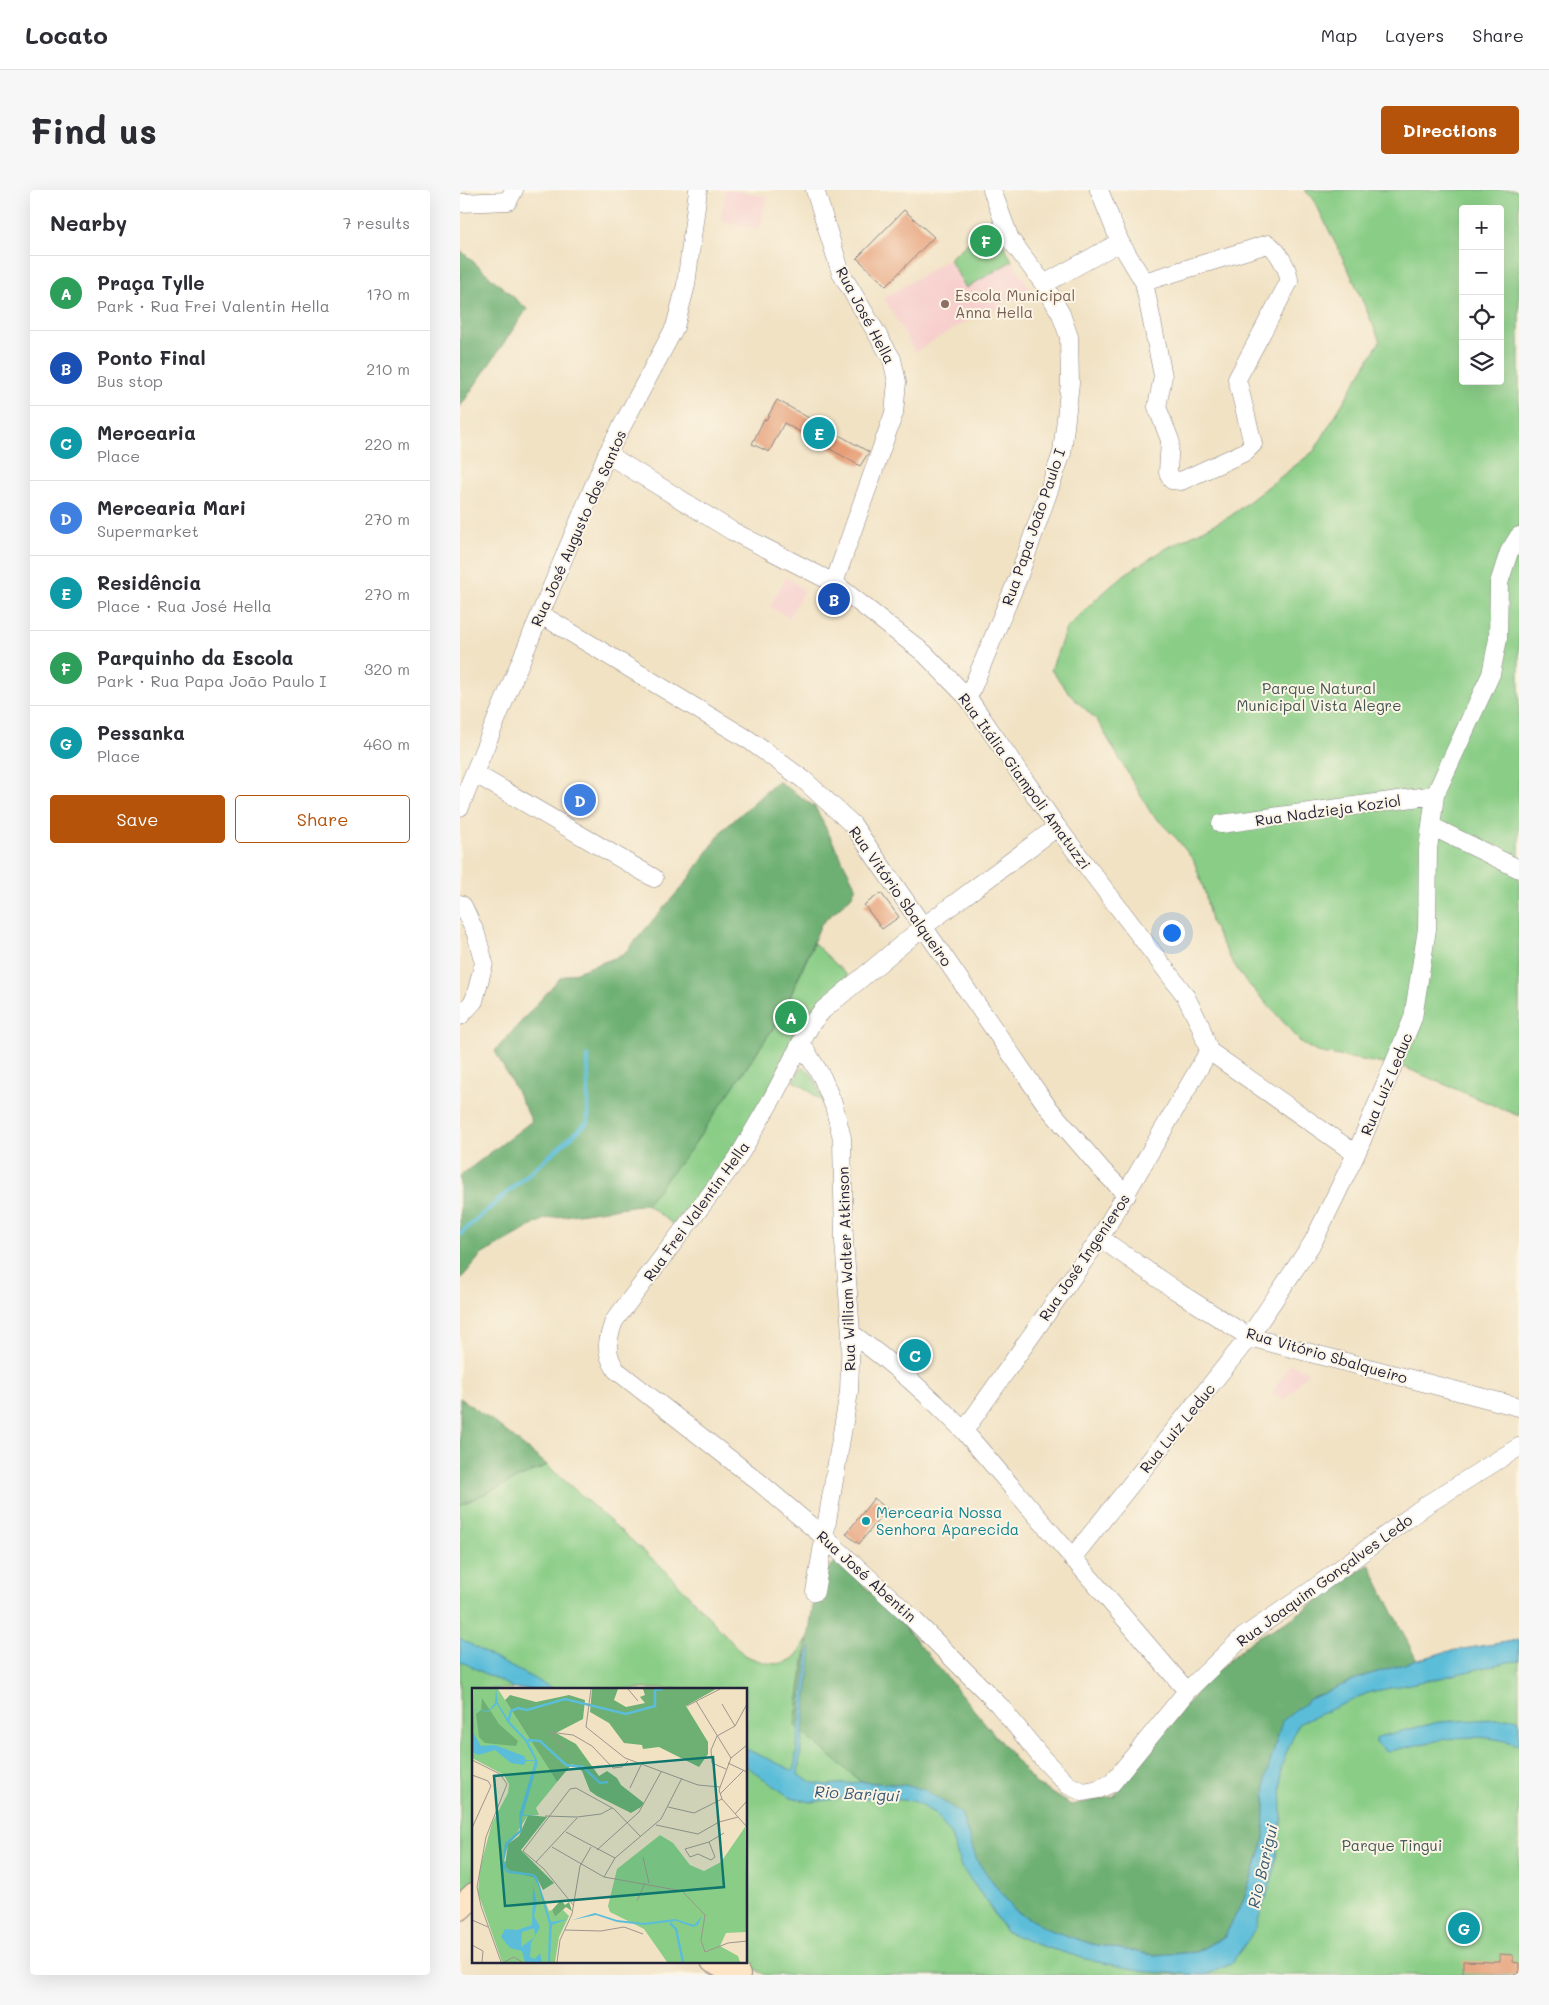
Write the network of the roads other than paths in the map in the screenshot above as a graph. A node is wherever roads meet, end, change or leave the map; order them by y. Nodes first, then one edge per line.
1 (698, 190) edge
2 (815, 190) edge
3 (992, 190) edge
4 (1099, 190) edge
5 (511, 196) edge
6 (460, 203) edge
7 (1120, 242) junction
8 (1144, 282) junction
9 (1044, 284) junction
10 (607, 454) junction
11 (1519, 536) edge
12 (834, 582) junction
13 (540, 614) junction
14 (968, 698) junction
15 (474, 774) junction
16 (1435, 795) junction
17 (460, 807) edge
18 (1221, 824) dead end
19 (1431, 826) junction
20 (1057, 827) junction
21 (1519, 869) edge
22 (654, 878) dead end
23 (460, 904) edge
24 (923, 927) junction
25 (460, 1016) edge
26 (801, 1043) junction
27 (1208, 1051) junction
28 (1356, 1154) junction
29 (1127, 1195) junction
30 (1100, 1238) junction
31 (851, 1333) junction
32 (1249, 1337) junction
33 (609, 1359) joint
34 (1519, 1407) edge
35 (964, 1430) junction
36 (1519, 1447) edge
37 (826, 1538) junction
38 (1072, 1558) junction
39 (815, 1592) dead end
40 (1187, 1691) junction
41 (1112, 1783) joint
42 (472, 1897) edge
43 (460, 1908) edge
44 (715, 1962) edge
45 (738, 1975) edge

1 - 10 street, Rua José Augusto dos Santos
2 - 12 street, Rua José Hella
3 - 9 street, Rua Papa João Paulo I
4 - 7 street
5 - 6 street
7 - 8 street
7 - 9 street
8 - 8 street
9 - 14 street, Rua Papa João Paulo I
10 - 12 street, Rua Itália Giampoli Amatuzzi
10 - 13 street, Rua José Augusto dos Santos
11 - 16 street, Rua Luiz Leduc
12 - 14 street, Rua Itália Giampoli Amatuzzi
13 - 15 street, Rua José Augusto dos Santos
13 - 24 street, Rua Vitório Sbalqueiro
14 - 20 street, Rua Itália Giampoli Amatuzzi
15 - 17 street, Rua José Augusto dos Santos
15 - 22 street
16 - 18 street, Rua Nadzieja Koziol
16 - 19 street, Rua Luiz Leduc
19 - 21 street
19 - 28 street, Rua Luiz Leduc
20 - 24 street, Rua Frei Valentin Hella
20 - 27 street, Rua Itália Giampoli Amatuzzi
23 - 25 street
24 - 26 street, Rua Frei Valentin Hella
24 - 29 street, Rua Vitório Sbalqueiro
26 - 31 street, Rua William Walter Atkinson
26 - 33 street, Rua Frei Valentin Hella
27 - 28 street
27 - 29 street, Rua José Ingenieros
28 - 32 street, Rua Luiz Leduc
29 - 30 street, Rua José Ingenieros
30 - 32 street, Rua Vitório Sbalqueiro
30 - 35 street, Rua José Ingenieros
31 - 35 street
31 - 37 street, Rua William Walter Atkinson
32 - 34 street, Rua Vitório Sbalqueiro
32 - 38 street, Rua Luiz Leduc
33 - 37 street, Rua José Abentin
35 - 38 street
36 - 40 street, Rua Joaquim Gonçalves Ledo
37 - 39 street, Rua William Walter Atkinson
37 - 41 street, Rua José Abentin
38 - 40 street
40 - 41 street, Rua Joaquim Gonçalves Ledo
42 - 43 street
44 - 45 street

